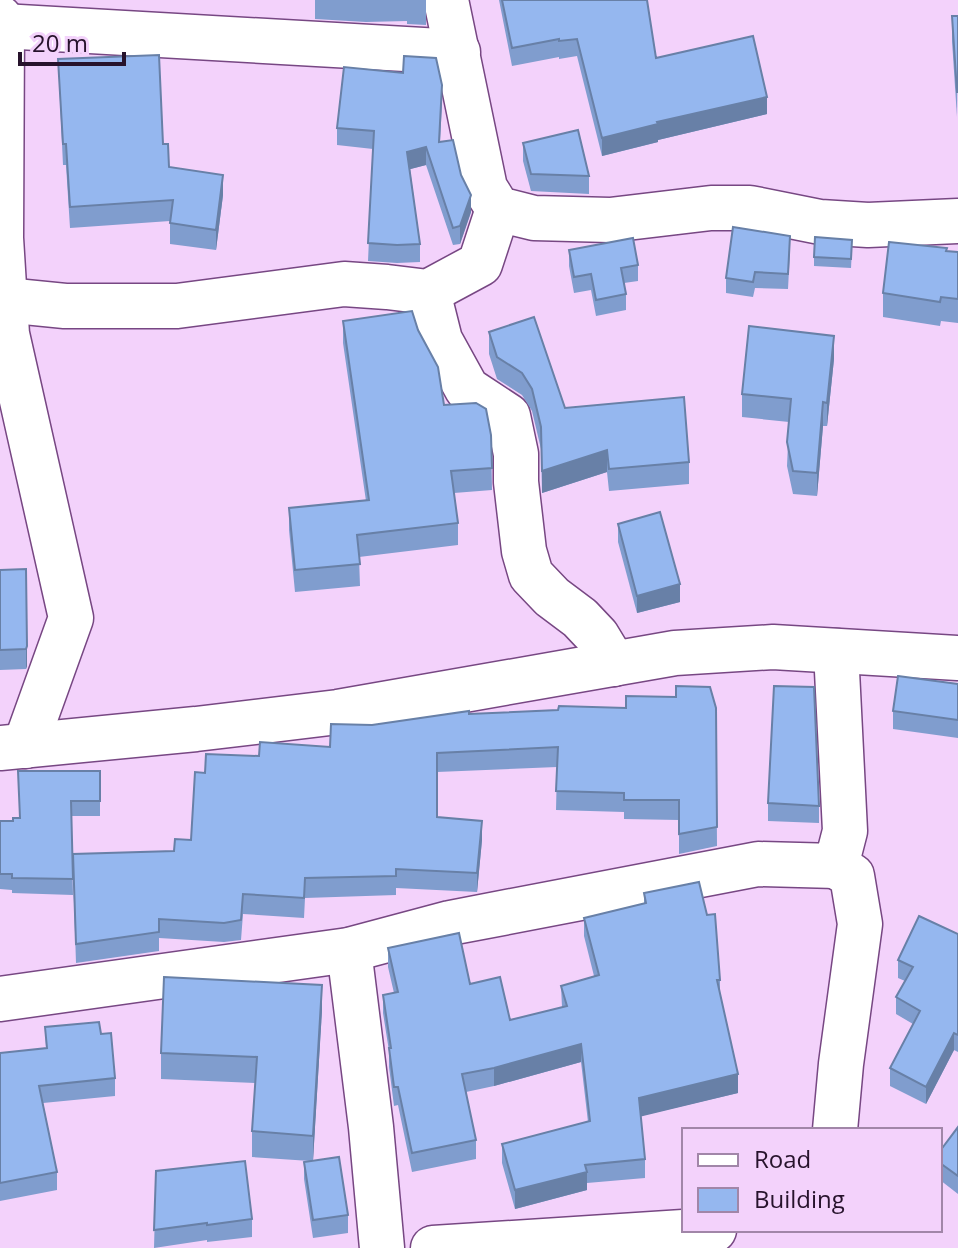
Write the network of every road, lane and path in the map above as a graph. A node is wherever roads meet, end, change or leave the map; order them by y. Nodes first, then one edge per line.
1 (446, 0) edge
2 (1, 22) edge
3 (458, 52) junction
4 (498, 209) junction
5 (958, 221) edge
6 (0, 238) edge
7 (428, 292) junction
8 (5, 300) junction
9 (836, 651) junction
10 (958, 658) edge
11 (614, 664) junction
12 (13, 747) edge
13 (836, 866) junction
14 (349, 950) junction
15 (0, 999) edge
16 (835, 1128) edge
17 (683, 1232) edge
18 (382, 1248) edge
19 (433, 1248) edge

1 - 3 street
2 - 3 street
2 - 6 street
3 - 4 street
4 - 5 street
4 - 7 street
6 - 8 street
7 - 8 street
7 - 11 street
8 - 12 street
9 - 10 street
9 - 11 street
9 - 13 street
11 - 12 street
13 - 14 street
13 - 16 street
14 - 15 street
14 - 18 street
17 - 19 street

